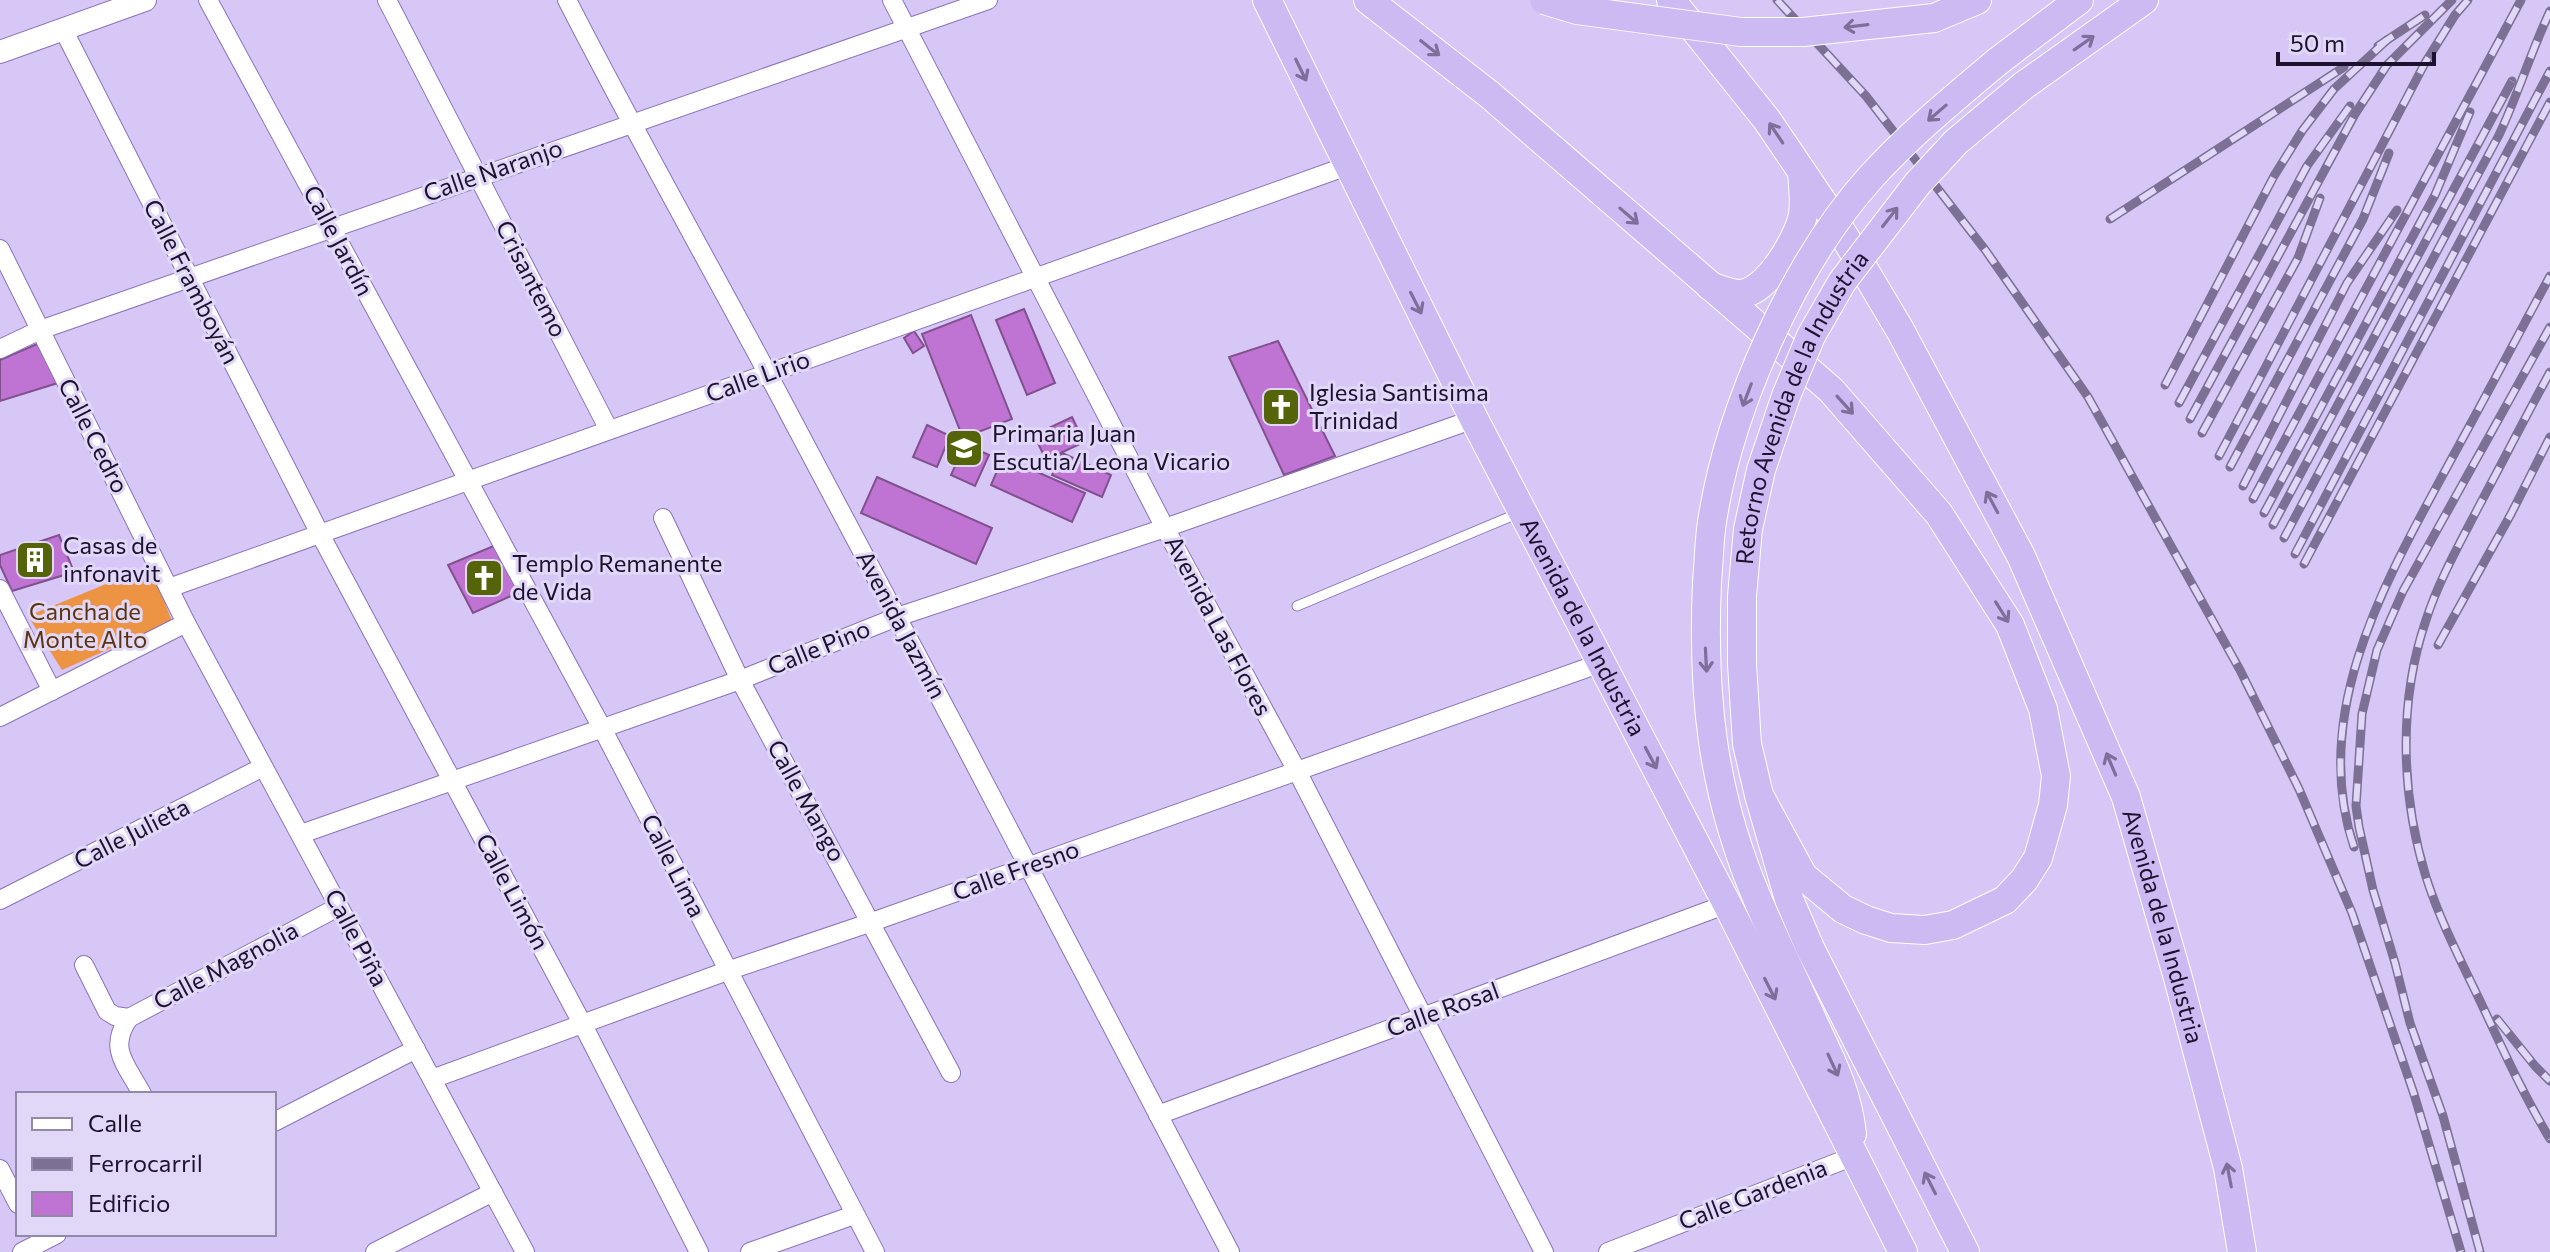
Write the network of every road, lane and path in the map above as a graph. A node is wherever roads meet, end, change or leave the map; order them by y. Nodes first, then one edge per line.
1 (145, 0) edge
2 (208, 0) edge
3 (387, 0) edge
4 (567, 0) edge
5 (892, 0) edge
6 (988, 0) edge
7 (1267, 0) edge
8 (1368, 0) edge
9 (1544, 0) edge
10 (1671, 0) edge
11 (1977, 0) edge
12 (2079, 0) edge
13 (2144, 0) edge
14 (907, 28) junction
15 (63, 29) junction
16 (0, 52) edge
17 (631, 124) junction
18 (1347, 166) junction
19 (1802, 172) junction
20 (478, 176) junction
21 (331, 227) junction
22 (0, 249) edge
23 (189, 278) junction
24 (1035, 278) junction
25 (1709, 286) junction
26 (40, 330) junction
27 (0, 349) edge
28 (768, 374) junction
29 (1474, 419) junction
30 (609, 430) junction
31 (468, 481) junction
32 (1522, 512) junction
33 (663, 518) dead end
34 (1165, 528) junction
35 (320, 534) junction
36 (169, 588) junction
37 (0, 589) edge
38 (1297, 606) dead end
39 (897, 617) junction
40 (186, 623) junction
41 (1601, 663) junction
42 (740, 680) junction
43 (52, 691) junction
44 (0, 717) edge
45 (602, 728) junction
46 (263, 767) junction
47 (1297, 771) junction
48 (452, 782) junction
49 (1759, 795) junction
50 (301, 834) junction
51 (1027, 867) junction
52 (0, 900) edge
53 (1727, 904) junction
54 (338, 907) junction
55 (872, 922) junction
56 (84, 965) dead end
57 (727, 971) junction
58 (1423, 1017) junction
59 (124, 1025) junction
60 (583, 1025) junction
61 (416, 1049) junction
62 (951, 1073) dead end
63 (432, 1079) junction
64 (141, 1092) edge
65 (1158, 1115) junction
66 (276, 1121) edge
67 (1854, 1156) junction
68 (0, 1169) edge
69 (493, 1192) junction
70 (16, 1200) edge
71 (854, 1215) junction
72 (53, 1236) edge
73 (33, 1245) edge
74 (375, 1252) edge
75 (525, 1252) edge
76 (699, 1252) edge
77 (750, 1252) edge
78 (875, 1252) edge
79 (1230, 1252) edge
80 (1544, 1252) edge
81 (1608, 1252) edge
82 (1903, 1252) edge
83 (1965, 1252) edge
84 (2242, 1252) edge

1 - 15 street
2 - 21 street, Calle Jardín
3 - 20 street, Crisantemo
4 - 17 street, Avenida Jazmín
5 - 14 street, Avenida Las Flores
6 - 14 street, Calle Naranjo
7 -> 18 highway, Avenida de la Industria
8 -> 25 highway
11 -> 9 highway, bridge
19 -> 10 highway, Avenida de la Industria
12 -> 67 highway, bridge
49 -> 13 highway, Retorno Avenida de la Industria, bridge
14 - 17 street, Calle Naranjo
14 - 24 street, Avenida Las Flores
15 - 16 street
15 - 23 street, Calle Framboyán
17 - 20 street, Calle Naranjo
17 - 28 street, Avenida Jazmín
18 - 24 street, Calle Lirio
18 -> 29 highway, Avenida de la Industria
19 - 25 highway
84 -> 19 highway, Avenida de la Industria
20 - 21 street, Calle Naranjo
20 - 30 street, Crisantemo
21 - 23 street, Calle Naranjo
21 - 31 street, Calle Jardín
22 - 26 street, Calle Cedro
23 - 26 street, Calle Naranjo
23 - 35 street, Calle Framboyán
24 - 28 street, Calle Lirio
24 - 34 street, Avenida Las Flores
25 -> 49 highway
26 - 27 street, Calle Naranjo
26 - 36 street, Calle Cedro
28 - 30 street, Calle Lirio
28 - 39 street, Avenida Jazmín
29 - 32 highway, Avenida de la Industria
29 - 34 street, Calle Pino
30 - 31 street, Calle Lirio
31 - 35 street, Calle Lirio
31 - 45 street, Calle Lima
32 - 38 lane
32 - 41 highway, Avenida de la Industria
33 - 42 street, Calle Mango
34 - 39 street, Calle Pino
34 - 47 street, Avenida Las Flores
35 - 36 street, Calle Lirio
35 - 48 street, Calle Limón
36 - 40 street, Calle Cedro
37 - 43 street
39 - 42 street, Calle Pino
39 - 51 street, Avenida Jazmín
40 - 43 street
40 - 46 street, Calle Piña
41 - 47 street, Calle Fresno
41 -> 53 highway, Avenida de la Industria
42 - 45 street, Calle Pino
42 - 55 street, Calle Mango
43 - 44 street
45 - 48 street, Calle Pino
45 - 57 street, Calle Lima
46 - 50 street, Calle Piña
46 - 52 street, Calle Julieta
47 - 51 street, Calle Fresno
47 - 58 street, Avenida Las Flores
48 - 50 street, Calle Pino
48 - 60 street, Calle Limón
83 -> 49 highway
50 - 54 street, Calle Piña
51 - 55 street, Calle Fresno
51 - 65 street, Avenida Jazmín
53 - 58 street, Calle Rosal
53 -> 67 highway, Avenida de la Industria
54 - 59 street, Calle Magnolia
54 - 61 street, Calle Piña
55 - 57 street, Calle Fresno
55 - 62 street, Calle Mango
56 - 59 street
57 - 60 street, Calle Fresno
57 - 71 street, Calle Lima
58 - 65 street, Calle Rosal
58 - 80 street, Avenida Las Flores
59 - 64 street
60 - 63 street, Calle Fresno
60 - 76 street, Calle Limón
61 - 63 street, Calle Piña
61 - 66 street
63 - 69 street, Calle Piña
65 - 79 street, Avenida Jazmín
67 - 81 street, Calle Gardenia
67 - 82 highway, Avenida de la Industria
68 - 70 street
69 - 74 street
69 - 75 street, Calle Piña
71 - 77 street
71 - 78 street, Calle Lima
72 - 73 street

